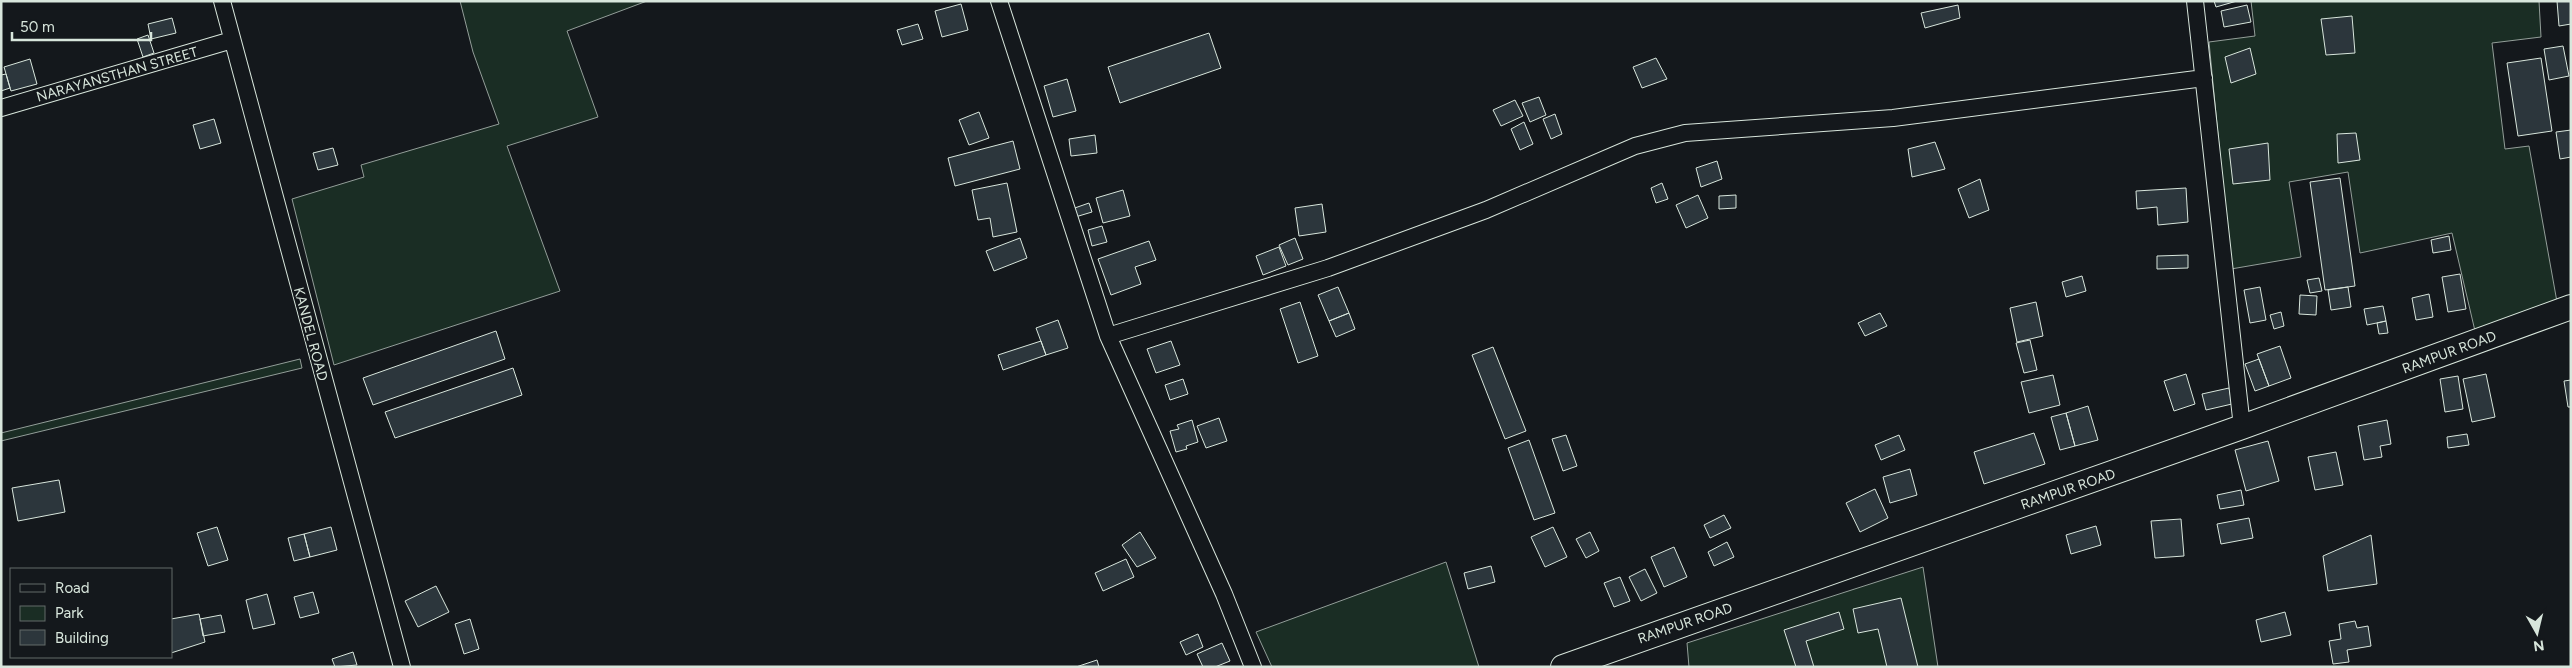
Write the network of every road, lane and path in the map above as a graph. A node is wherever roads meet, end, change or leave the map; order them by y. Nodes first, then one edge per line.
1 (222, 1) edge
2 (999, 1) edge
3 (2195, 1) edge
4 (232, 40) junction
5 (2204, 78) junction
6 (1, 108) edge
7 (2571, 307) edge
8 (1108, 336) junction
9 (2242, 427) junction
10 (402, 667) edge
11 (1252, 667) edge
12 (1563, 667) edge

1 - 4 street, KANDEL ROAD
2 - 8 street
3 - 5 street
4 - 6 street, NARAYANSTHAN STREET
4 - 10 street, KANDEL ROAD
5 - 8 street
5 - 9 street
7 - 9 main road, RAMPUR ROAD
8 - 11 street
9 - 12 main road, RAMPUR ROAD

